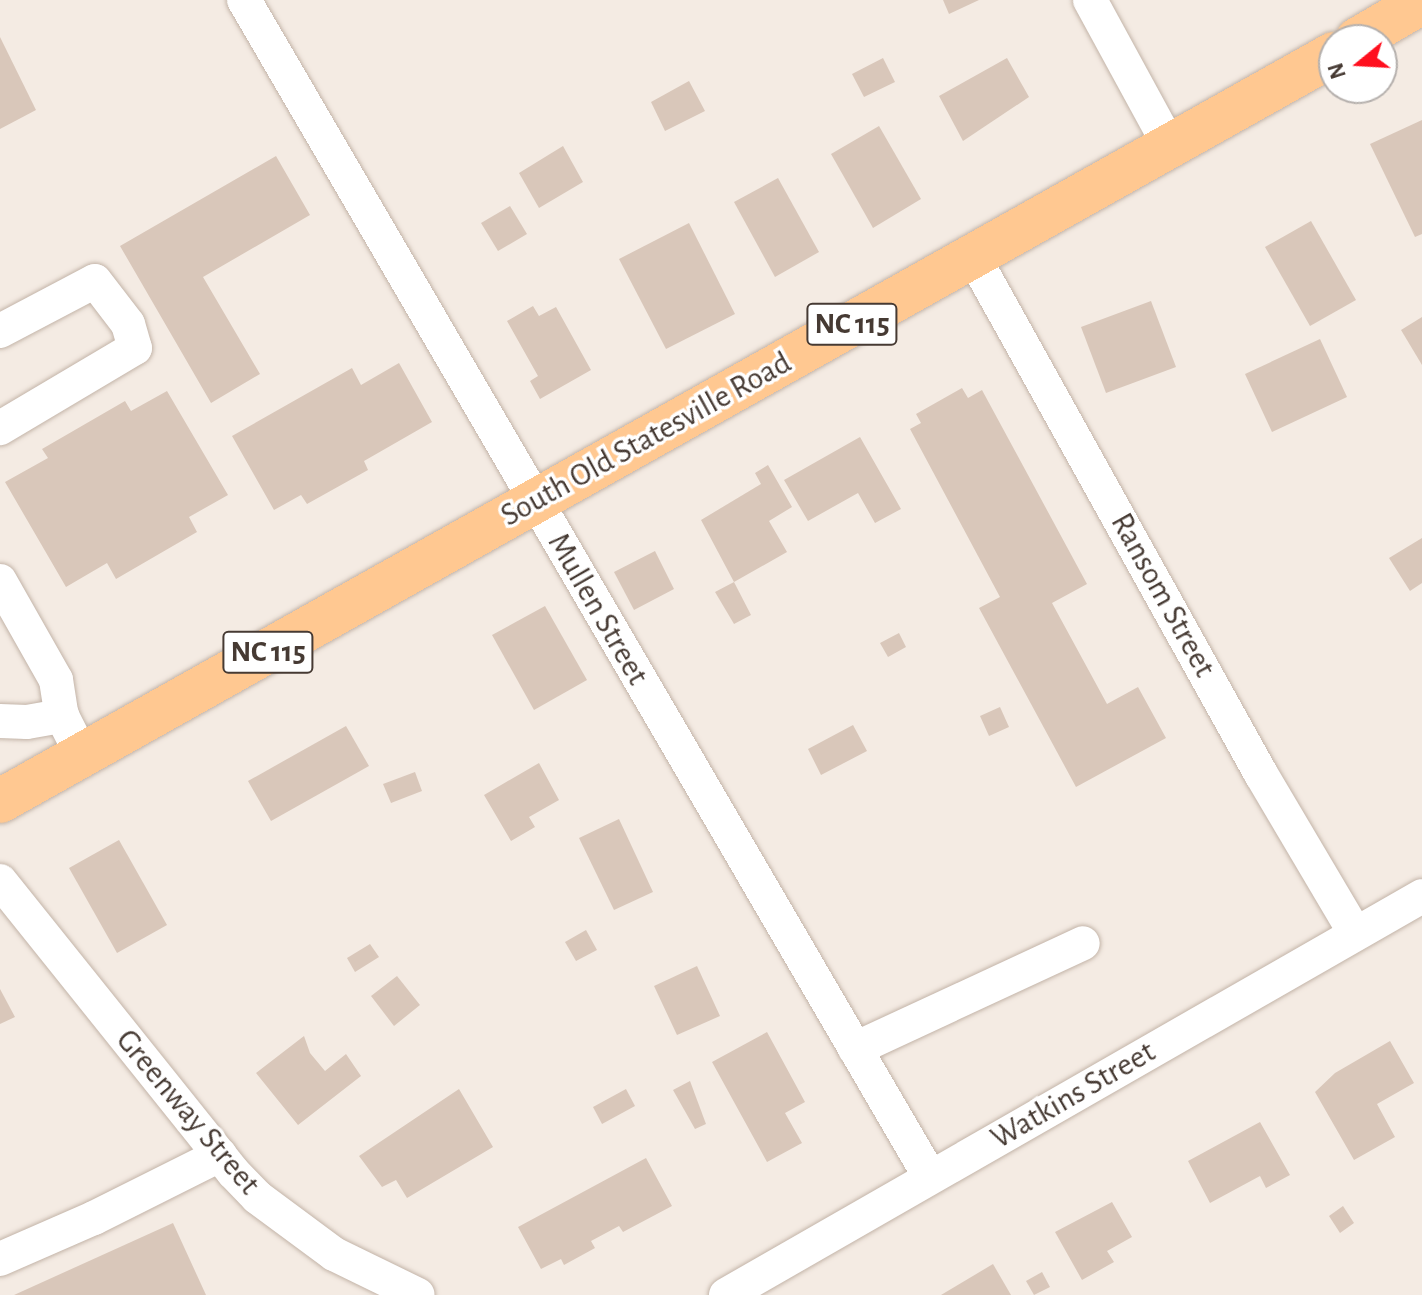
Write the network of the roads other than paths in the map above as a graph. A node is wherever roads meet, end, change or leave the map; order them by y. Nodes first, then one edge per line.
1 (244, 0) edge
2 (1090, 0) edge
3 (1422, 2) edge
4 (1384, 24) edge
5 (1318, 63) edge
6 (1169, 145) junction
7 (973, 256) junction
8 (0, 331) edge
9 (0, 428) edge
10 (535, 502) junction
11 (0, 581) edge
12 (62, 716) junction
13 (0, 721) edge
14 (82, 755) junction
15 (0, 801) edge
16 (0, 881) edge
17 (1422, 896) edge
18 (1355, 933) junction
19 (1083, 943) dead end
20 (855, 1049) junction
21 (220, 1155) junction
22 (930, 1177) junction
23 (0, 1259) edge
24 (418, 1295) edge
25 (726, 1295) edge

1 - 10 street, Mullen Street
2 - 6 street
3 - 4 main road
5 - 6 main road, South Old Statesville Road / NC 115
6 - 7 main road, South Old Statesville Road / NC 115
7 - 10 main road, South Old Statesville Road / NC 115
7 - 18 street, Ransom Street
8 - 9 street
10 - 14 main road, South Old Statesville Road / NC 115
10 - 20 street, Mullen Street
11 - 12 street
12 - 13 street
12 - 14 street
14 - 15 main road, South Old Statesville Road / NC 115
16 - 21 street, Greenway Street
17 - 18 street, Watkins Street
18 - 22 street, Watkins Street
19 - 20 street
20 - 22 street, Mullen Street
21 - 23 street
21 - 24 street, Greenway Street
22 - 25 street, Watkins Street

